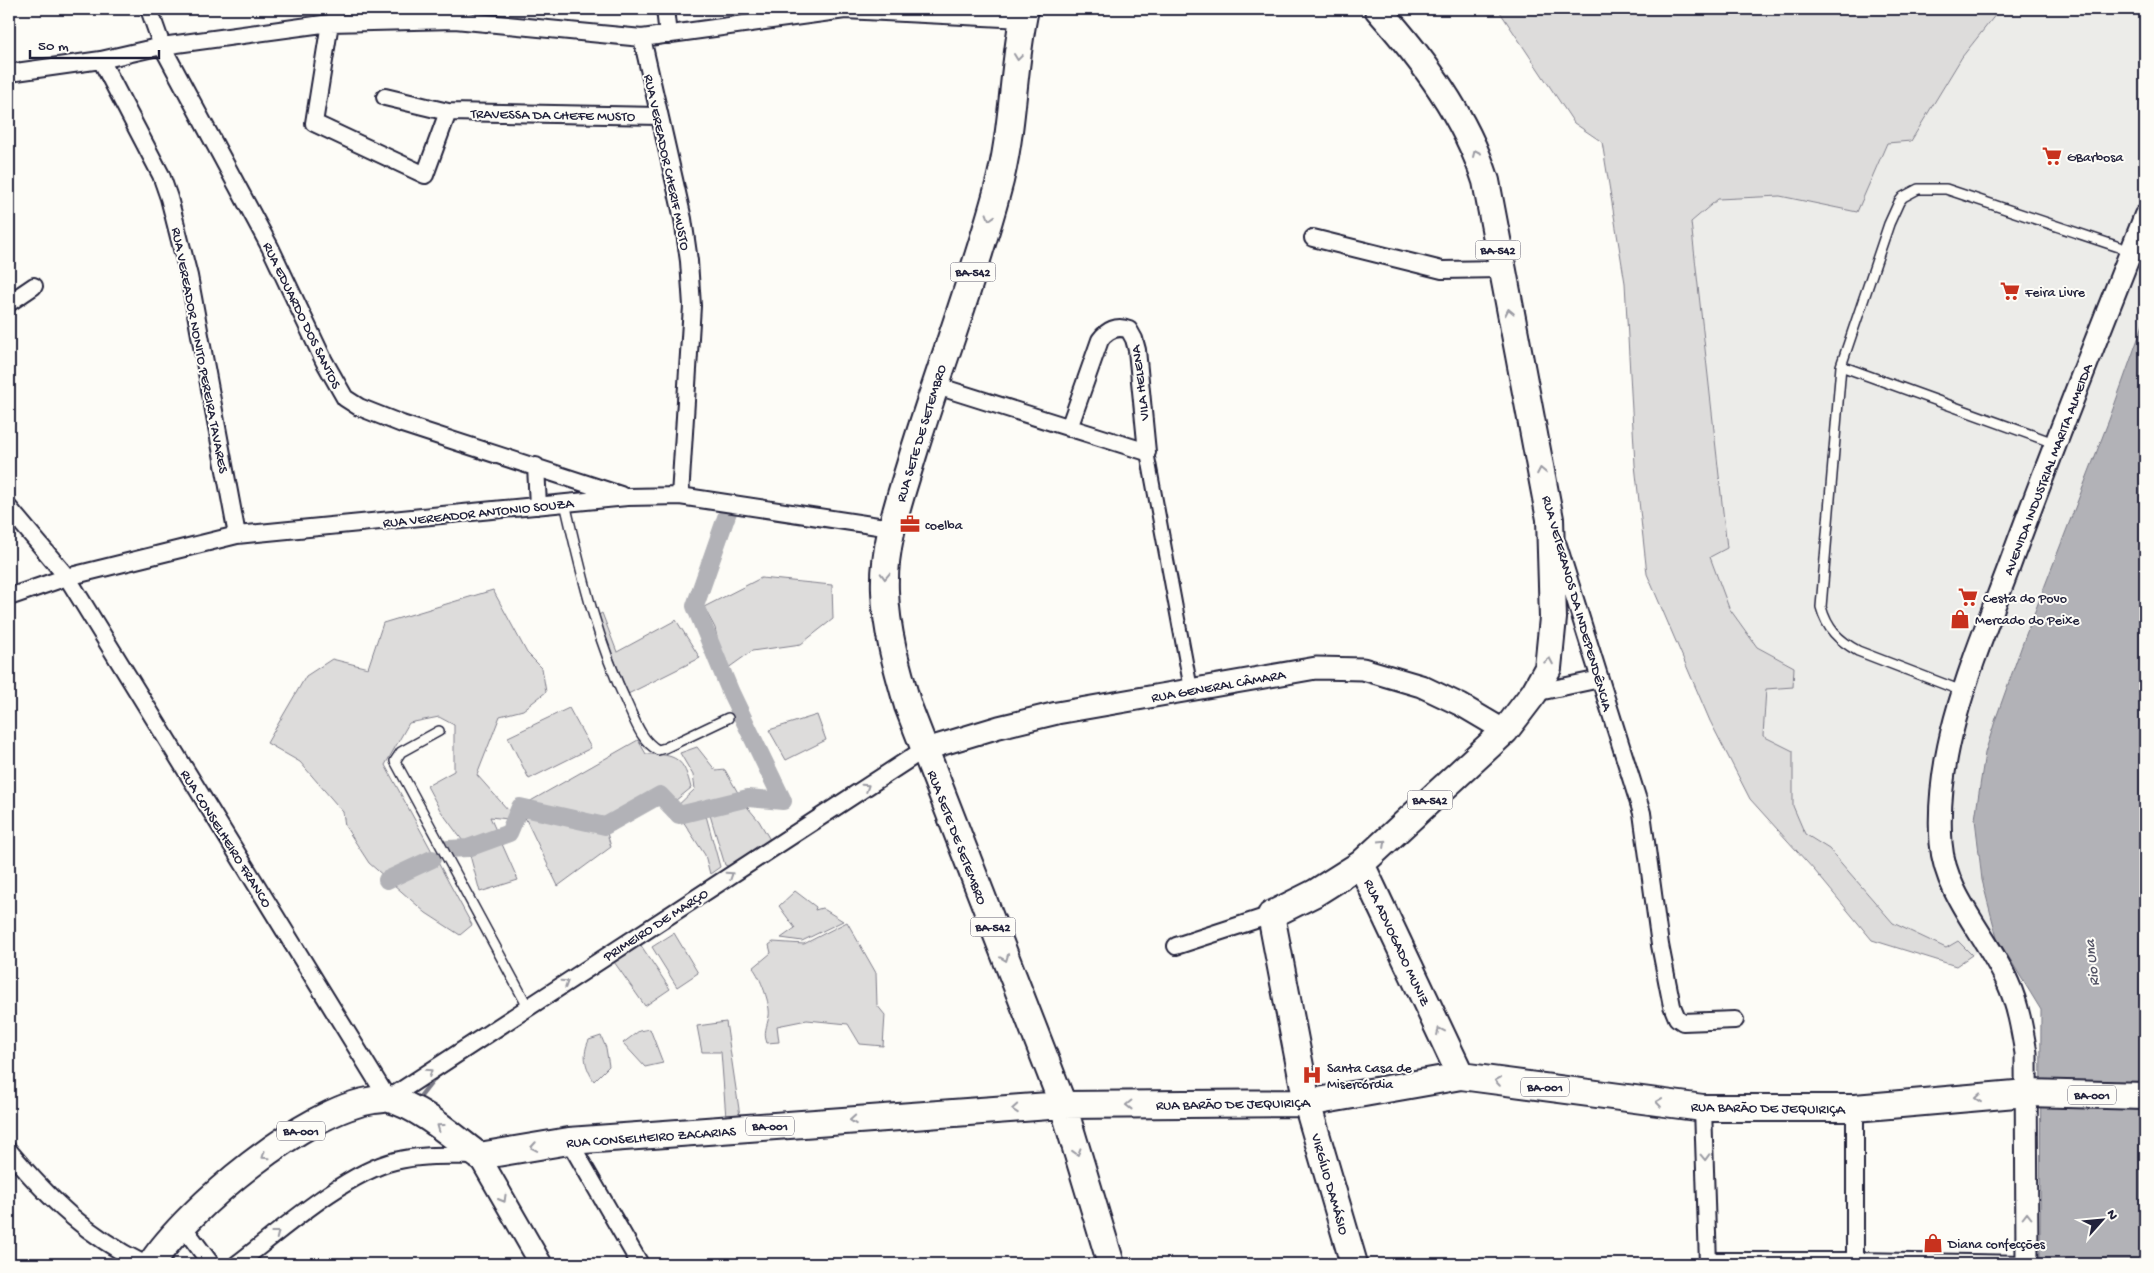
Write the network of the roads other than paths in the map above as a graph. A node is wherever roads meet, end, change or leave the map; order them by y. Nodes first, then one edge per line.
1 (149, 9) edge
2 (664, 9) edge
3 (845, 9) edge
4 (1378, 9) edge
5 (454, 14) edge
6 (1024, 14) edge
7 (330, 23) junction
8 (668, 35) junction
9 (642, 38) junction
10 (162, 46) junction
11 (101, 60) junction
12 (9, 73) edge
13 (385, 97) dead end
14 (448, 112) junction
15 (659, 116) junction
16 (2145, 216) edge
17 (1313, 238) dead end
18 (2131, 251) junction
19 (1501, 269) junction
20 (34, 286) dead end
21 (9, 303) edge
22 (1841, 366) junction
23 (934, 385) junction
24 (1069, 428) junction
25 (2054, 443) junction
26 (1147, 452) junction
27 (536, 466) junction
28 (680, 496) junction
29 (627, 497) junction
30 (565, 503) junction
31 (538, 506) junction
32 (11, 512) edge
33 (1550, 519) junction
34 (891, 528) junction
35 (237, 535) junction
36 (67, 577) junction
37 (9, 597) edge
38 (1600, 680) junction
39 (1191, 689) junction
40 (1962, 691) junction
41 (1534, 693) junction
42 (728, 718) dead end
43 (439, 731) dead end
44 (1505, 731) junction
45 (923, 750) junction
46 (1361, 864) junction
47 (1271, 915) junction
48 (1176, 946) dead end
49 (528, 1007) junction
50 (1736, 1020) dead end
51 (1461, 1076) junction
52 (2032, 1093) junction
53 (2145, 1096) edge
54 (388, 1099) junction
55 (1307, 1103) junction
56 (1063, 1105) junction
57 (1703, 1108) junction
58 (1855, 1108) junction
59 (569, 1141) junction
60 (9, 1151) edge
61 (479, 1156) junction
62 (182, 1226) junction
63 (1855, 1261) junction
64 (1708, 1263) edge
65 (1884, 1263) edge
66 (144, 1264) edge
67 (151, 1264) edge
68 (211, 1264) edge
69 (237, 1264) edge
70 (540, 1264) edge
71 (640, 1264) edge
72 (1111, 1264) edge
73 (1354, 1264) edge
74 (2027, 1264) edge

1 - 10 street, RUA EDUARDO DOS SANTOS
2 - 8 street
3 - 6 street
3 - 8 street
19 -> 4 main road, RUA VETERANOS DA INDEPENDÊNCIA / BA-542
5 - 7 street
5 - 9 street
6 -> 23 main road, RUA SETE DE SETEMBRO / BA-542
7 - 10 street
7 - 14 street
8 - 9 street
9 - 15 street, RUA VEREADOR CHERIF MUSTO
10 - 11 street
10 - 27 street, RUA EDUARDO DOS SANTOS
11 - 12 street
11 - 35 street, RUA VEREADOR NONITO PEREIRA TAVARES
13 - 14 street, TRAVESSA DA CHEFE MUSTO
14 - 15 street, TRAVESSA DA CHEFE MUSTO
15 - 28 street, RUA VEREADOR CHERIF MUSTO
16 - 18 street, AVENIDA INDUSTRIAL MARITA ALMEIDA
17 - 19 street
18 - 22 lane
18 - 25 street, AVENIDA INDUSTRIAL MARITA ALMEIDA
33 -> 19 main road, RUA VETERANOS DA INDEPENDÊNCIA / BA-542
20 - 21 street
22 - 25 lane
22 - 40 lane
23 - 24 street
23 - 34 main road, RUA SETE DE SETEMBRO / BA-542
24 - 26 street
24 - 26 street, VILA HELENA
25 - 40 street, AVENIDA INDUSTRIAL MARITA ALMEIDA
26 - 39 street
27 - 29 street, RUA EDUARDO DOS SANTOS
27 - 31 street
28 - 29 street, RUA VEREADOR ANTONIO SOUZA
28 - 34 street, RUA VEREADOR ANTONIO SOUZA
29 - 30 street, RUA VEREADOR ANTONIO SOUZA
30 - 31 street, RUA VEREADOR ANTONIO SOUZA
30 - 42 lane
31 - 35 street, RUA VEREADOR ANTONIO SOUZA
32 - 36 street, RUA CONSELHEIRO FRANCO
33 - 38 street, RUA VETERANOS DA INDEPENDÊNCIA
41 -> 33 main road, RUA ADVOGADO MUNIZ / BA-542
34 -> 45 main road, RUA SETE DE SETEMBRO / BA-542
35 - 36 street, RUA VEREADOR ANTONIO SOUZA
36 - 37 street, RUA VEREADOR ANTONIO SOUZA
36 - 54 street, RUA CONSELHEIRO FRANCO
38 - 41 street
38 - 50 street, RUA VETERANOS DA INDEPENDÊNCIA
39 - 44 street, RUA GENERAL CÂMARA
39 - 45 street, RUA GENERAL CÂMARA
40 - 52 street, AVENIDA INDUSTRIAL MARITA ALMEIDA
41 - 44 main road, RUA ADVOGADO MUNIZ / BA-542
43 - 49 lane
46 -> 44 main road, RUA ADVOGADO MUNIZ / BA-542
49 -> 45 street, PRIMEIRO DE MARÇO
45 -> 56 main road, RUA SETE DE SETEMBRO / BA-542
46 - 47 main road
51 -> 46 main road, RUA ADVOGADO MUNIZ
47 - 48 street
47 - 55 main road, VIRGÍLIO DAMÁSIO
54 -> 49 street, PRIMEIRO DE MARÇO
51 - 55 main road, RUA BARÃO DE JEQUIRIÇA / BA-001
57 -> 51 main road, RUA BARÃO DE JEQUIRIÇA / BA-001
52 - 53 main road, BA-001
52 -> 58 main road, RUA BARÃO DE JEQUIRIÇA / BA-001
74 -> 52 street, AVENIDA INDUSTRIAL MARITA ALMEIDA
61 -> 54 main road, BA-001
54 -> 62 main road, BA-001
55 -> 56 main road, RUA BARÃO DE JEQUIRIÇA / BA-001
55 - 73 main road, VIRGÍLIO DAMÁSIO
56 -> 59 main road, RUA CONSELHEIRO ZACARIAS / BA-001
56 -> 72 main road, RUA SETE DE SETEMBRO
57 - 58 main road, RUA BARÃO DE JEQUIRIÇA / BA-001
57 -> 64 street
58 - 63 street
59 -> 61 main road, RUA CONSELHEIRO ZACARIAS / BA-001
59 - 71 street
60 - 66 street
69 -> 61 street, BA-001
61 -> 70 street
62 - 67 main road, BA-001
62 - 68 street
63 - 64 street
63 - 65 street
65 - 74 street

